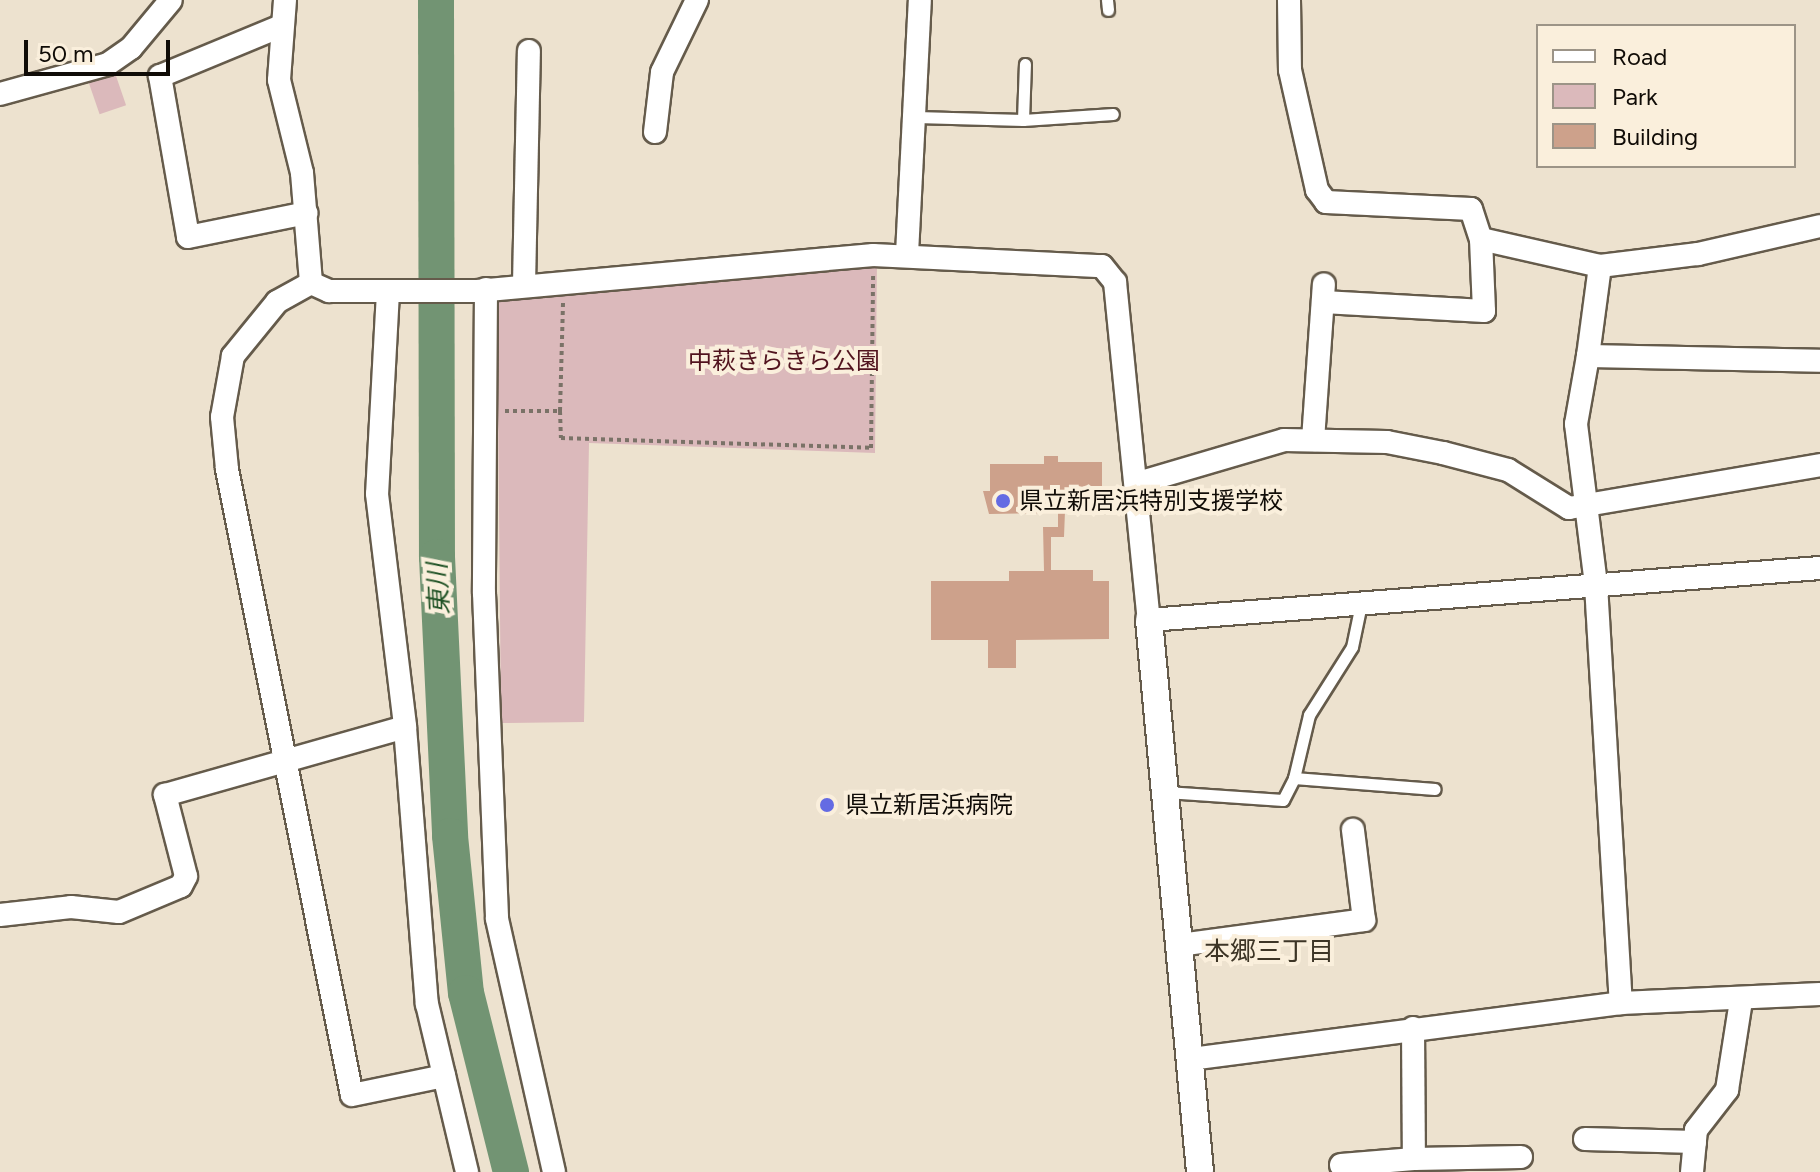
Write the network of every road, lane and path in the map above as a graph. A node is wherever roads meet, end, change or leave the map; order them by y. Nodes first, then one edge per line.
1 (171, 0) edge
2 (285, 0) edge
3 (697, 0) edge
4 (920, 0) edge
5 (1289, 0) edge
6 (281, 26) junction
7 (529, 51) dead end
8 (1025, 64) dead end
9 (0, 94) edge
10 (1113, 114) dead end
11 (916, 117) junction
12 (1023, 120) junction
13 (655, 132) dead end
14 (307, 213) junction
15 (1820, 226) edge
16 (1481, 239) junction
17 (907, 254) junction
18 (1600, 266) junction
19 (862, 269) dead end
20 (311, 283) junction
21 (524, 285) junction
22 (482, 290) junction
23 (395, 292) junction
24 (568, 298) dead end
25 (1588, 356) junction
26 (1820, 361) edge
27 (486, 411) junction
28 (560, 411) junction
29 (1313, 440) junction
30 (1820, 465) edge
31 (1138, 483) junction
32 (1588, 501) junction
33 (1820, 568) edge
34 (1596, 585) junction
35 (1361, 604) junction
36 (1149, 620) junction
37 (405, 727) junction
38 (285, 761) junction
39 (1294, 778) junction
40 (1435, 789) dead end
41 (1165, 791) junction
42 (1353, 830) dead end
43 (0, 915) edge
44 (1180, 945) junction
45 (1820, 994) edge
46 (1741, 1001) junction
47 (1621, 1003) junction
48 (1413, 1028) junction
49 (1191, 1059) junction
50 (444, 1076) junction
51 (1585, 1139) dead end
52 (1695, 1142) junction
53 (1521, 1157) dead end
54 (1414, 1159) junction
55 (1341, 1165) dead end
56 (467, 1172) edge
57 (554, 1172) edge
58 (1200, 1172) edge
59 (1692, 1172) edge

1 - 9 street
2 - 6 street
3 - 13 street
4 - 11 street
5 - 16 street
6 - 14 street
6 - 14 street
7 - 21 street
8 - 12 lane
10 - 12 lane
11 - 12 lane
11 - 17 street
14 - 20 street
15 - 18 street
16 - 18 street
16 - 29 street
17 - 21 street
17 - 31 street
18 - 25 street
19 - 28 path
20 - 23 street
20 - 38 street
21 - 22 street
22 - 23 street
22 - 27 street
23 - 37 street
24 - 28 path
25 - 26 street
25 - 32 street
27 - 28 path
27 - 57 street
29 - 31 street
29 - 32 street
30 - 32 street
31 - 36 street
32 - 34 street
33 - 34 street
34 - 35 street
34 - 47 street
35 - 36 street
35 - 39 lane
36 - 41 street
37 - 38 street
37 - 50 street
38 - 43 street
38 - 50 street
39 - 40 lane
39 - 41 lane
41 - 44 street
42 - 44 street
44 - 49 street
45 - 46 street
46 - 47 street
46 - 52 street
47 - 48 street
48 - 49 street
48 - 54 street
49 - 58 street
50 - 56 street
51 - 52 street
52 - 59 street
53 - 54 street
54 - 55 street

